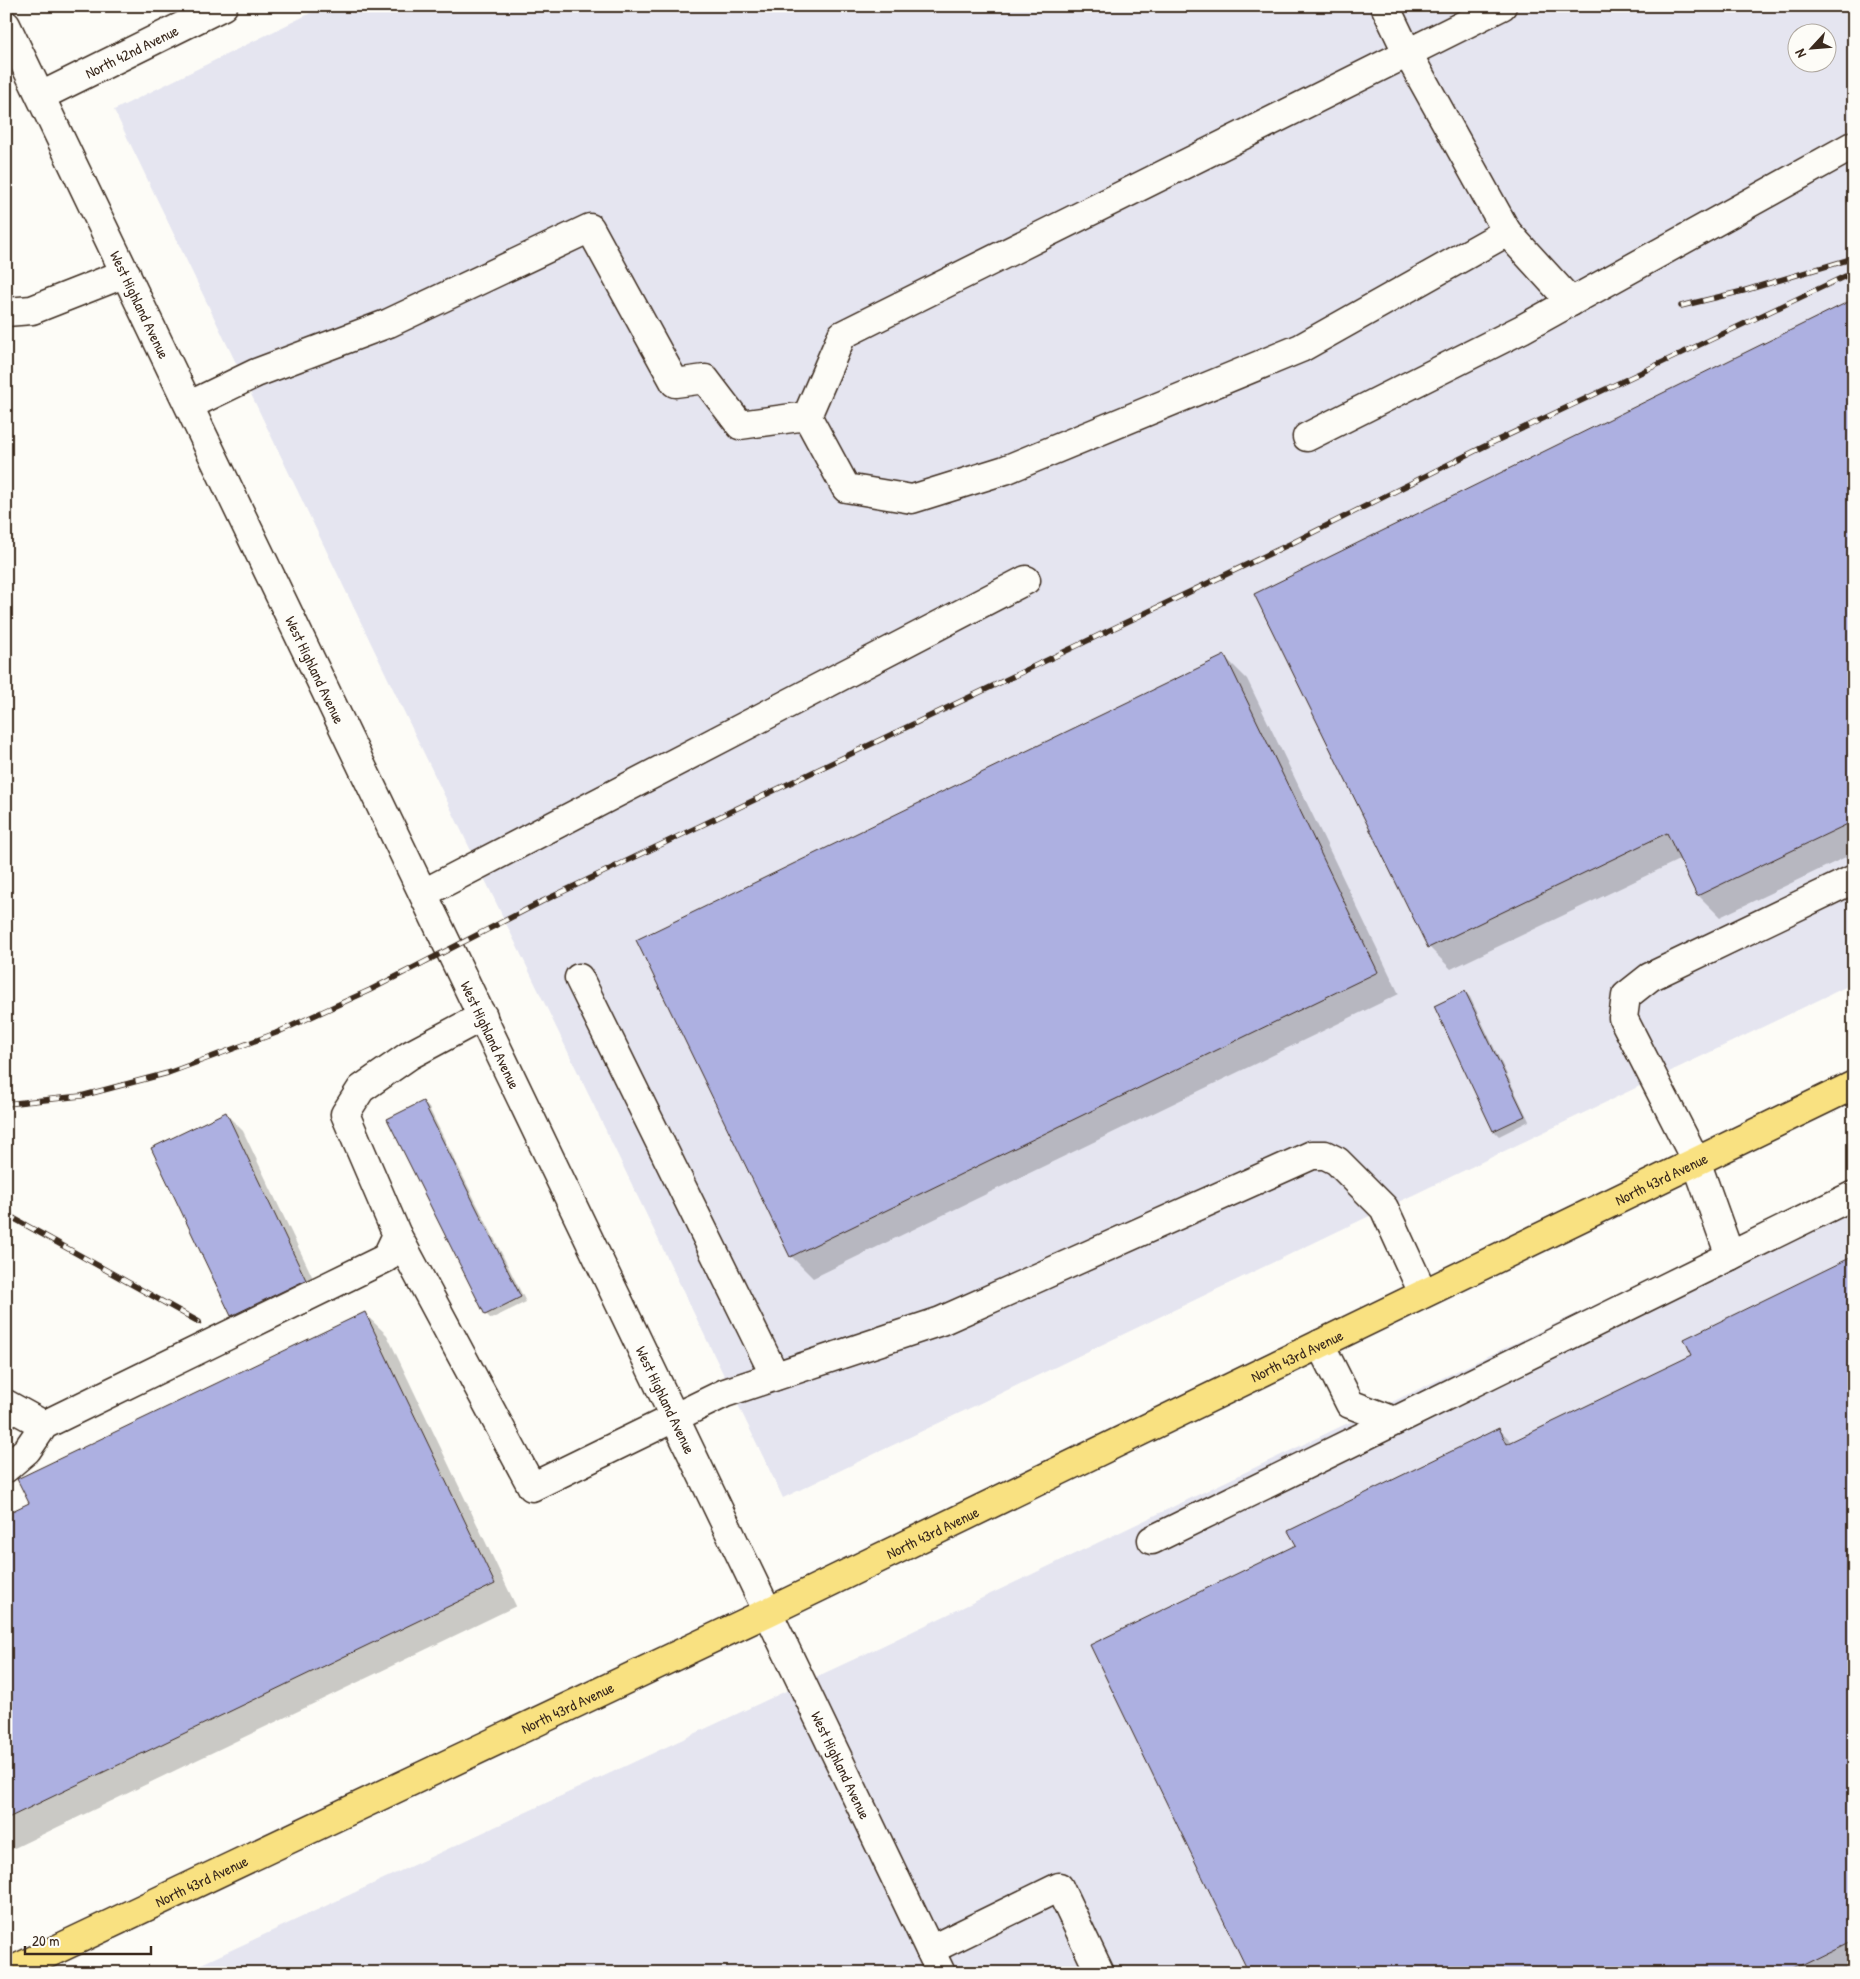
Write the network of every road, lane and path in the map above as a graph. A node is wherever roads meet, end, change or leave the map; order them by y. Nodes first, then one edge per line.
1 (223, 6) edge
2 (1385, 6) edge
3 (1502, 6) edge
4 (6, 25) edge
5 (1408, 54) junction
6 (41, 96) junction
7 (1854, 145) edge
8 (1507, 232) junction
9 (126, 274) junction
10 (1571, 302) junction
11 (6, 312) edge
12 (190, 405) junction
13 (807, 416) junction
14 (1307, 437) dead end
15 (1026, 580) dead end
16 (1854, 879) edge
17 (424, 893) junction
18 (579, 978) dead end
19 (483, 1016) junction
20 (1854, 1085) edge
21 (1696, 1161) junction
22 (1854, 1195) edge
23 (397, 1235) junction
24 (1730, 1256) junction
25 (1423, 1293) junction
26 (1320, 1344) junction
27 (775, 1376) junction
28 (6, 1404) edge
29 (675, 1418) junction
30 (1395, 1421) junction
31 (44, 1425) junction
32 (6, 1468) edge
33 (1152, 1540) dead end
34 (768, 1612) junction
35 (936, 1961) edge
36 (7, 1973) edge
37 (1100, 1973) edge

1 - 6 street, North 42nd Avenue
2 - 5 street
3 - 5 street
4 - 6 street, West Highland Avenue
5 - 8 street
5 - 13 street
6 - 9 street, West Highland Avenue
7 - 10 street
8 - 10 street
8 - 13 street
9 - 11 street
9 - 12 street, West Highland Avenue
10 - 14 street
12 - 13 street
12 - 17 street, West Highland Avenue
15 - 17 street
16 - 21 street
17 - 19 street, West Highland Avenue
18 - 27 street
19 - 23 street
19 - 29 street, West Highland Avenue
20 - 21 main road, North 43rd Avenue
21 - 24 street
21 - 25 main road, North 43rd Avenue
22 - 24 street
23 - 29 street
23 - 31 street
24 - 30 street
25 - 26 main road, North 43rd Avenue
25 - 27 street
26 - 30 street
26 - 34 main road, North 43rd Avenue
27 - 29 street
28 - 31 street
29 - 34 street, West Highland Avenue
30 - 33 street
31 - 32 street
34 - 35 street, West Highland Avenue
34 - 36 main road, North 43rd Avenue
35 - 37 street

